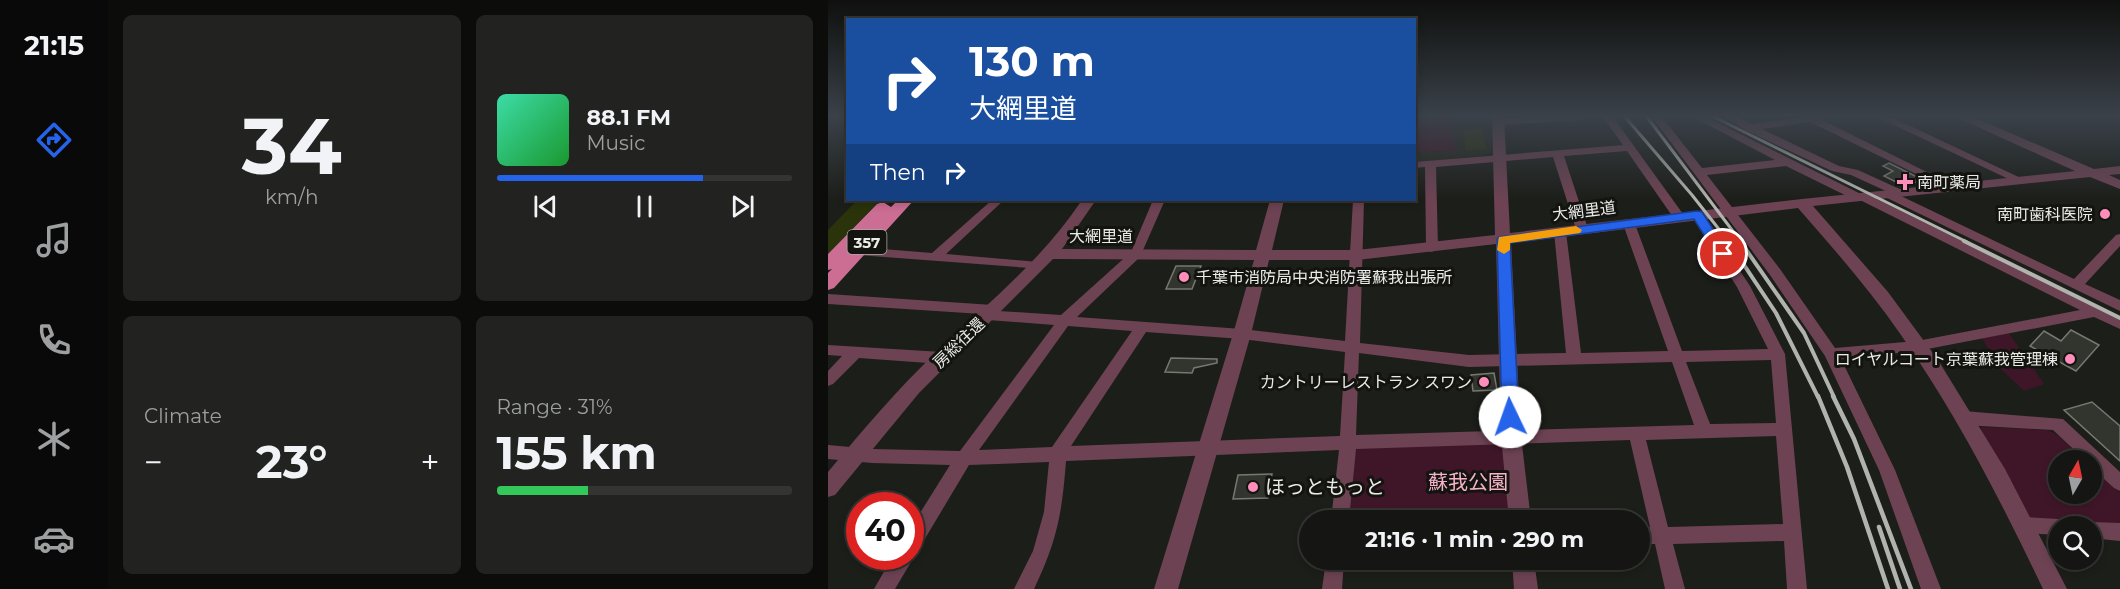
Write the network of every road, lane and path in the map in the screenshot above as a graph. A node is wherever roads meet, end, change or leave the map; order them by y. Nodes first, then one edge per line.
1 (1499, 144) edge
2 (1628, 144) edge
3 (1679, 144) edge
4 (1753, 144) edge
5 (1783, 144) edge
6 (1863, 144) edge
7 (1942, 144) edge
8 (2025, 144) edge
9 (1630, 148) junction
10 (1557, 153) junction
11 (1500, 157) junction
12 (1788, 162) junction
13 (1430, 163) junction
14 (1416, 165) edge
15 (2120, 170) edge
16 (1700, 172) junction
17 (2092, 174) junction
18 (2019, 180) junction
19 (2120, 185) edge
20 (1953, 188) junction
21 (1895, 194) junction
22 (1862, 197) junction
23 (888, 201) edge
24 (905, 201) edge
25 (997, 201) edge
26 (1088, 201) edge
27 (1160, 201) edge
28 (1277, 201) edge
29 (1359, 201) edge
30 (1802, 203) junction
31 (1731, 211) junction
32 (1697, 215) junction
33 (1679, 217) junction
34 (1629, 224) junction
35 (1582, 230) junction
36 (1560, 232) junction
37 (2120, 238) edge
38 (1503, 239) junction
39 (1432, 248) junction
40 (858, 251) junction
41 (1136, 254) junction
42 (1262, 254) junction
43 (1357, 255) junction
44 (935, 257) junction
45 (1044, 260) junction
46 (828, 264) edge
47 (828, 284) edge
48 (2076, 285) junction
49 (828, 298) edge
50 (2120, 306) edge
51 (2095, 312) junction
52 (991, 313) junction
53 (1065, 320) junction
54 (2120, 324) edge
55 (1141, 327) junction
56 (1242, 334) junction
57 (1353, 345) junction
58 (1917, 346) junction
59 (828, 350) edge
60 (856, 352) junction
61 (1778, 354) junction
62 (1831, 354) junction
63 (1678, 356) junction
64 (942, 358) junction
65 (1574, 358) junction
66 (1508, 360) junction
67 (828, 380) edge
68 (1963, 418) junction
69 (1784, 429) junction
70 (1704, 431) junction
71 (1636, 433) junction
72 (1511, 436) junction
73 (1348, 442) junction
74 (1209, 447) junction
75 (828, 452) edge
76 (1058, 453) junction
77 (854, 455) junction
78 (964, 458) junction
79 (2120, 483) edge
80 (828, 488) edge
81 (1341, 510) edge
82 (1519, 510) edge
83 (924, 523) edge
84 (2024, 525) junction
85 (2048, 526) edge
86 (2102, 531) edge
87 (1792, 532) junction
88 (2120, 532) edge
89 (1661, 535) junction
90 (1650, 536) edge
91 (896, 570) edge
92 (1334, 570) edge
93 (1524, 570) edge
94 (884, 589) edge
95 (1024, 589) edge
96 (1166, 589) edge
97 (1332, 589) edge
98 (1526, 589) edge
99 (1675, 589) edge
100 (1797, 589) edge
101 (1931, 589) edge
102 (2055, 589) edge

1 - 11 street
2 - 9 street
3 - 16 street
4 - 12 street
5 - 21 street
6 - 20 street
7 - 18 street
8 - 17 street
9 - 10 street
9 - 33 street
10 - 11 street
10 - 35 street
11 - 13 street
11 - 38 street
12 - 16 street
12 - 22 street
13 - 14 street
13 - 39 street
15 - 17 street, 大網里道
16 - 31 street
17 - 18 street, 大網里道
17 - 19 street
18 - 20 street, 大網里道
20 - 21 street, 大網里道
21 - 22 street, 大網里道
21 - 48 street
22 - 30 street, 大網里道
22 - 51 street
23 - 46 highway, 357
24 - 40 highway, 357
25 - 44 street
26 - 45 street, 房総往還
27 - 41 street
28 - 42 street
29 - 43 street
30 - 31 street, 大網里道
30 - 58 street
31 - 32 street, 大網里道
31 - 62 street
32 - 33 street, 大網里道
32 - 61 street
33 - 34 street, 大網里道
34 - 35 street, 大網里道
34 - 63 street
35 - 36 street, 大網里道
36 - 38 street, 大網里道
36 - 65 street
37 - 48 street
38 - 39 street, 大網里道
38 - 66 street
39 - 43 street, 大網里道
40 - 44 street
40 - 47 highway, 357
41 - 42 street, 大網里道
41 - 45 street, 大網里道
41 - 53 street
42 - 43 street, 大網里道
42 - 56 street
43 - 57 street
44 - 45 street
45 - 52 street, 房総往還
48 - 50 street
49 - 52 street
51 - 54 street
51 - 58 street
52 - 53 street
52 - 64 street, 房総往還
53 - 55 street
53 - 78 street
55 - 56 street
55 - 76 street
56 - 57 street
56 - 74 street
57 - 66 street
57 - 73 street
58 - 62 street
58 - 68 street
59 - 60 street
60 - 64 street
60 - 67 street
61 - 63 street
61 - 69 street
62 - 101 street
63 - 65 street
63 - 70 street
64 - 77 street, 房総往還
65 - 66 street
66 - 72 street
68 - 79 street
68 - 84 street
69 - 70 street
69 - 87 street
70 - 71 street
71 - 72 street
71 - 89 street
72 - 73 street
72 - 82 street
73 - 74 street
73 - 81 street
74 - 76 street
74 - 96 street
75 - 77 street
76 - 78 street
76 - 95 street
77 - 78 street
77 - 80 street, 房総往還
78 - 83 street
84 - 85 street
84 - 102 street
86 - 88 street
87 - 89 street
87 - 100 street
89 - 90 street
89 - 99 street
91 - 94 street
92 - 97 street
93 - 98 street

